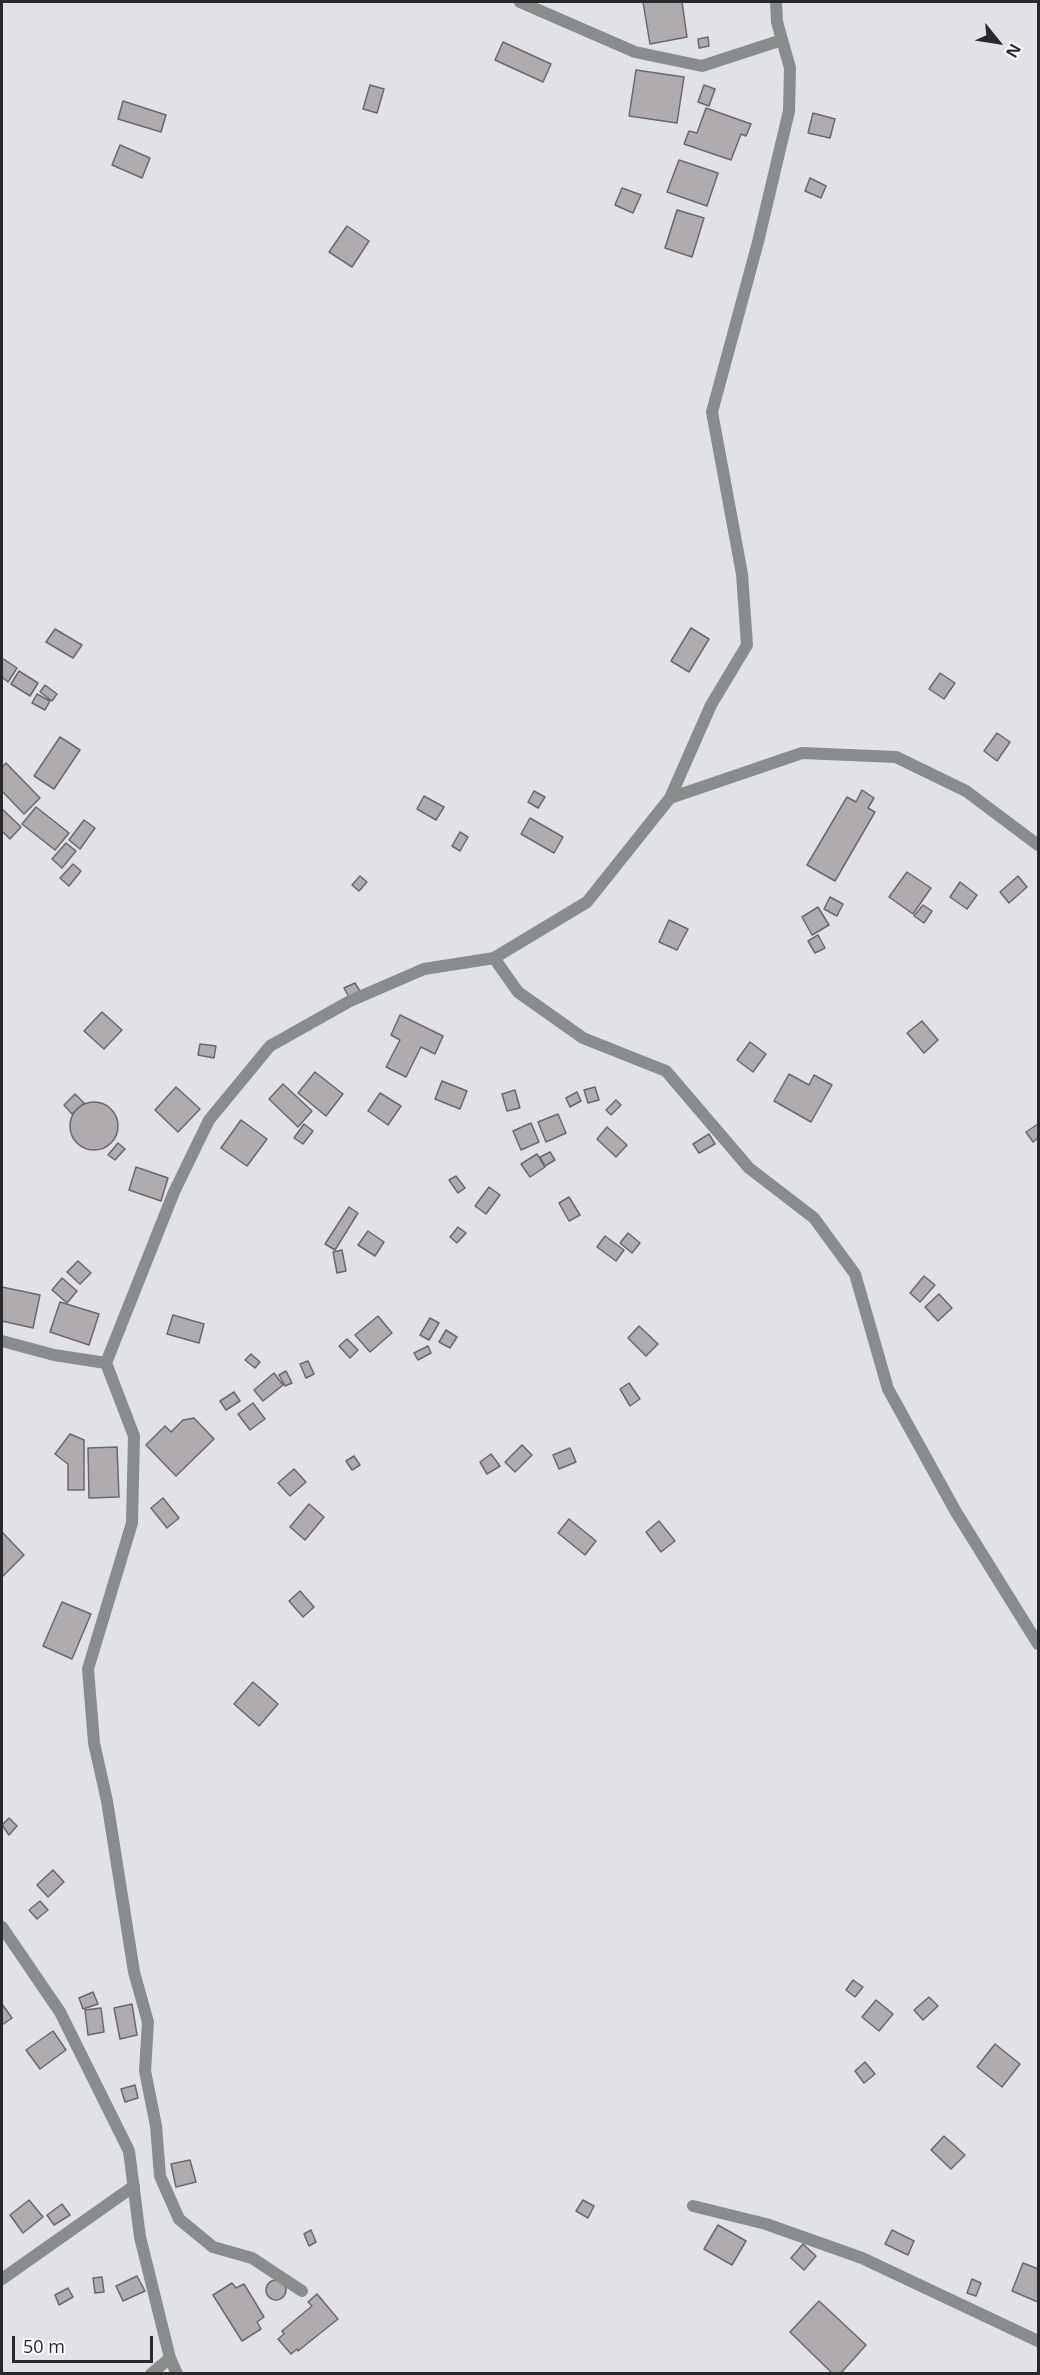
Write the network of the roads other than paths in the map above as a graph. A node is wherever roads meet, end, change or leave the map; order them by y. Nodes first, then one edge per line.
1 (520, 2) edge
2 (776, 2) edge
3 (782, 40) junction
4 (670, 798) junction
5 (1038, 845) edge
6 (494, 958) junction
7 (2, 1341) edge
8 (106, 1363) junction
9 (1038, 1644) edge
10 (2, 1927) edge
11 (134, 2186) junction
12 (693, 2206) dead end
13 (2, 2279) edge
14 (302, 2290) dead end
15 (1038, 2341) edge
16 (170, 2358) junction
17 (150, 2373) edge
18 (162, 2373) edge
19 (177, 2373) edge

1 - 3 street
2 - 3 street
3 - 4 street
4 - 5 street
4 - 6 street
6 - 8 street
6 - 9 street
7 - 8 street
8 - 14 street
10 - 11 street
11 - 13 street
11 - 16 street
12 - 15 street
16 - 17 street
16 - 18 street
16 - 19 street

